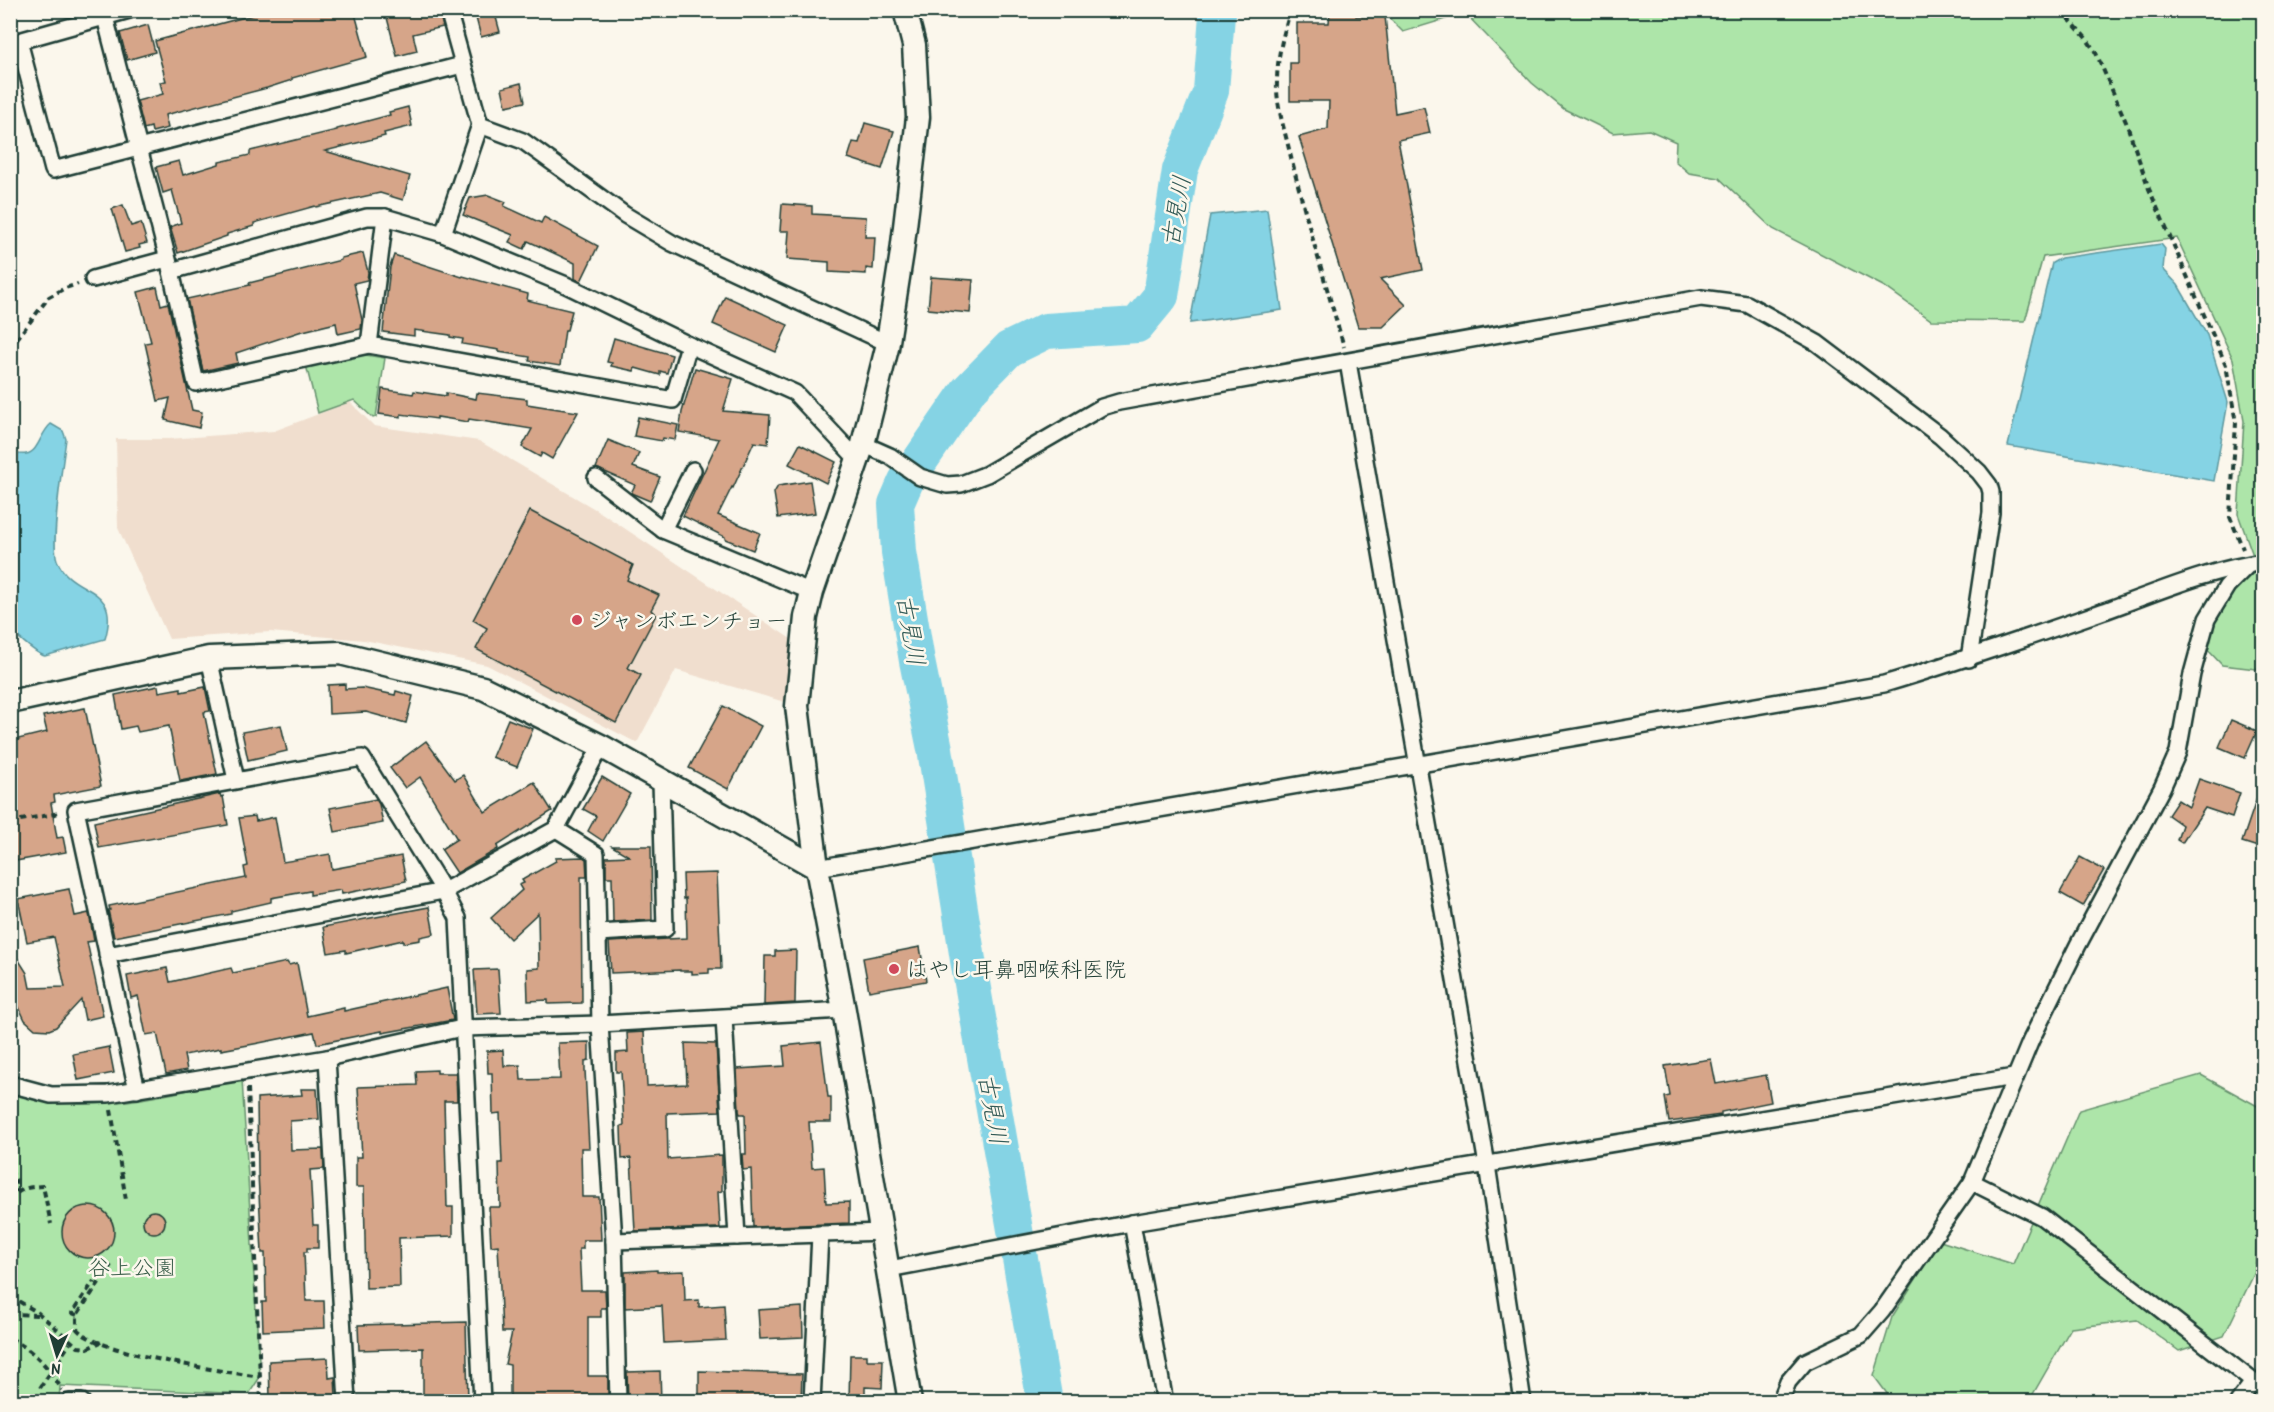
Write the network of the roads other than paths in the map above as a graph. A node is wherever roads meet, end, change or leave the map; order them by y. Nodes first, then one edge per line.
1 (129, 10) edge
2 (448, 10) edge
3 (905, 10) edge
4 (105, 17) junction
5 (462, 65) junction
6 (480, 125) junction
7 (139, 149) junction
8 (385, 217) junction
9 (443, 234) junction
10 (169, 265) junction
11 (93, 279) road end
12 (887, 343) junction
13 (369, 345) junction
14 (689, 345) junction
15 (1348, 362) junction
16 (861, 452) junction
17 (693, 470) dead end
18 (596, 478) dead end
19 (663, 530) junction
20 (2256, 563) edge
21 (812, 592) junction
22 (209, 658) junction
23 (1969, 659) junction
24 (10, 702) edge
25 (601, 746) junction
26 (1419, 765) junction
27 (236, 780) junction
28 (661, 781) junction
29 (556, 829) junction
30 (817, 868) junction
31 (444, 891) junction
32 (598, 933) junction
33 (107, 955) junction
34 (844, 1010) junction
35 (724, 1018) junction
36 (600, 1024) junction
37 (462, 1028) junction
38 (327, 1058) junction
39 (2014, 1077) junction
40 (10, 1084) edge
41 (136, 1090) junction
42 (1487, 1164) junction
43 (1972, 1182) junction
44 (1132, 1223) junction
45 (883, 1232) junction
46 (820, 1234) junction
47 (737, 1237) junction
48 (614, 1241) junction
49 (889, 1269) junction
50 (2258, 1386) edge
51 (69, 1401) edge
52 (82, 1401) edge
53 (347, 1401) edge
54 (482, 1401) edge
55 (618, 1401) edge
56 (812, 1401) edge
57 (910, 1401) edge
58 (1165, 1401) edge
59 (1523, 1401) edge
60 (1780, 1401) edge
61 (2238, 1401) edge

1 - 4 street
2 - 5 street
3 - 12 street
4 - 7 street
4 - 7 street
5 - 6 street
5 - 7 street
6 - 9 street
6 - 12 street
7 - 10 street
8 - 9 street
8 - 10 street
8 - 13 street
9 - 14 street
10 - 11 street
10 - 13 street
12 - 16 street
13 - 14 street
14 - 16 street
15 - 16 street
15 - 23 street
15 - 26 street
16 - 21 street
17 - 19 street
18 - 19 street
19 - 21 street
20 - 23 street
20 - 39 street
21 - 30 street
22 - 24 street
22 - 25 street
22 - 27 street
23 - 26 street
25 - 28 street
25 - 29 street
26 - 30 street
26 - 42 street
27 - 31 street
27 - 33 street
28 - 30 street
28 - 32 street
29 - 31 street
29 - 32 street
30 - 34 street
31 - 33 street
31 - 37 street
32 - 36 street
33 - 41 street
34 - 35 street
34 - 45 street
35 - 36 street
35 - 47 street
36 - 37 street
36 - 48 street
37 - 38 street
37 - 54 street
38 - 41 street
38 - 53 street
39 - 42 street
39 - 43 street
40 - 41 street
42 - 44 street
42 - 59 street
43 - 50 street
43 - 60 street
44 - 49 street
44 - 58 street
45 - 46 street
45 - 49 street
46 - 47 street
46 - 56 street
47 - 48 street
48 - 55 street
49 - 57 street
50 - 61 street
51 - 52 street

